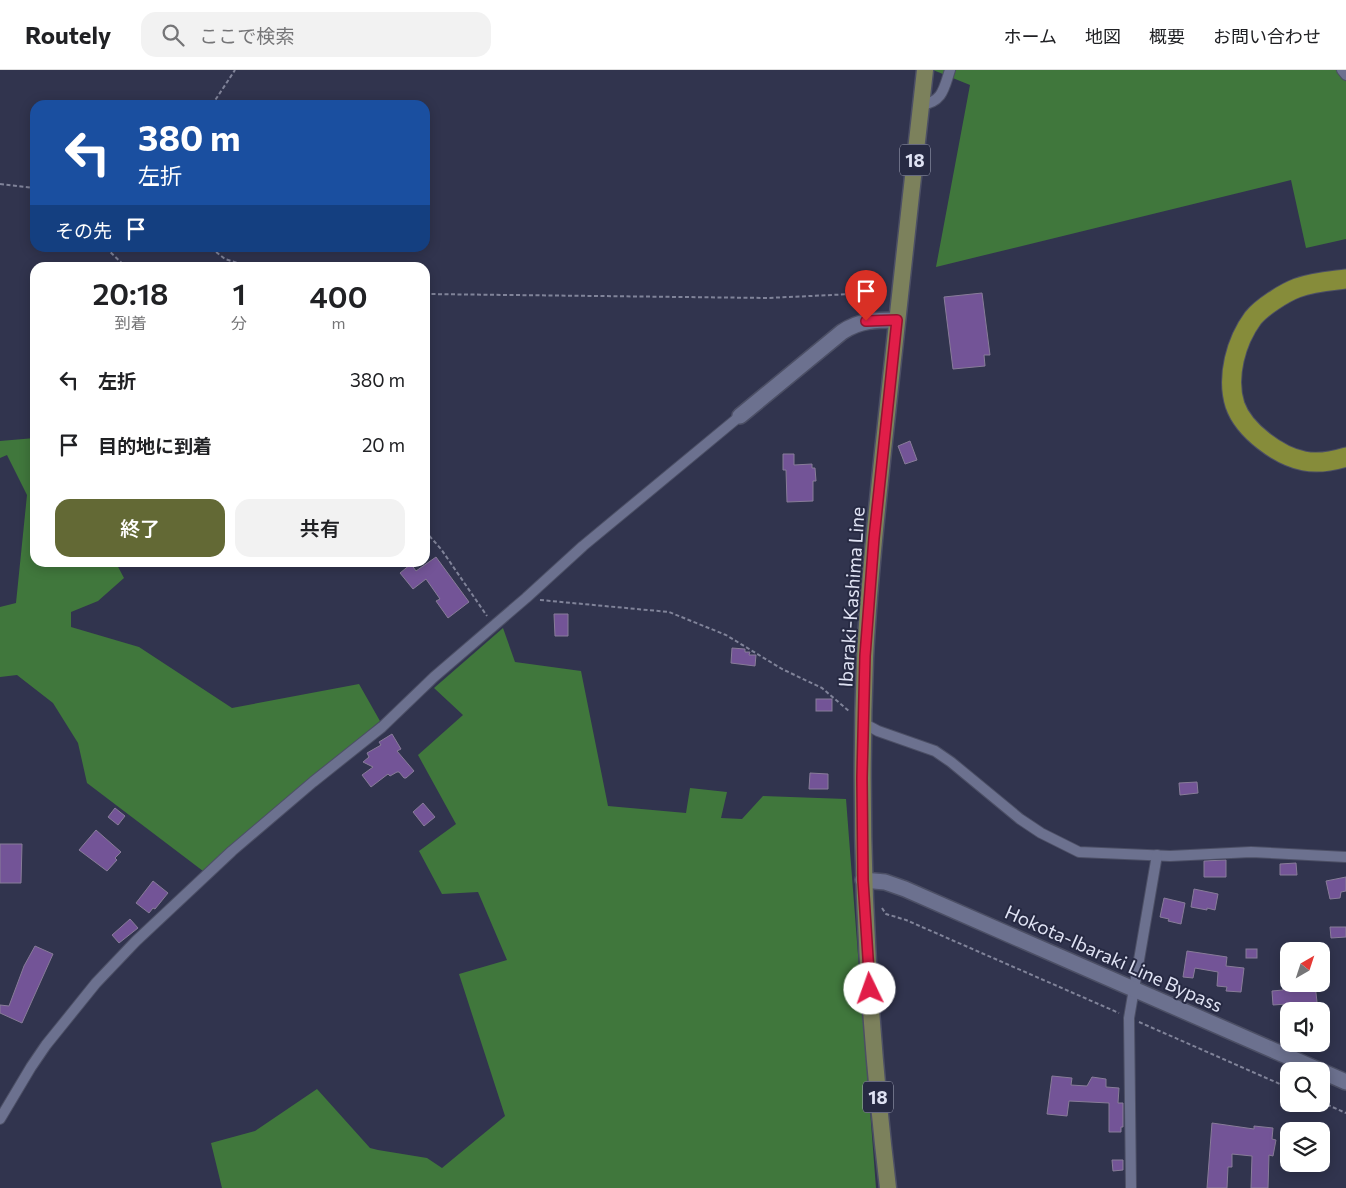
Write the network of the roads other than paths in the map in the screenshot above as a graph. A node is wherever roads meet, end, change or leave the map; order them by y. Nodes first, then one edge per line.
1 (925, 70) edge
2 (950, 70) edge
3 (1342, 70) edge
4 (1346, 76) edge
5 (921, 105) junction
6 (1346, 279) edge
7 (897, 320) junction
8 (740, 416) joint
9 (1346, 457) edge
10 (863, 723) junction
11 (1157, 855) junction
12 (1346, 858) edge
13 (863, 880) junction
14 (1133, 988) junction
15 (1346, 1082) edge
16 (0, 1119) edge
17 (888, 1188) edge
18 (1131, 1188) edge

1 - 5 main road, Ibaraki-Kashima Line / 18
2 - 5 street
3 - 4 street
5 - 7 main road, Ibaraki-Kashima Line / 18
6 - 9 highway
7 - 8 main road
7 - 10 main road, Ibaraki-Kashima Line / 18
8 - 16 street
10 - 11 street
10 - 13 main road, Ibaraki-Kashima Line / 18
11 - 12 street
11 - 14 street
13 - 14 main road, Hokota-Ibaraki Line Bypass
13 - 17 main road, Ibaraki-Kashima Line / 18
14 - 15 main road, Hokota-Ibaraki Line Bypass
14 - 18 street

